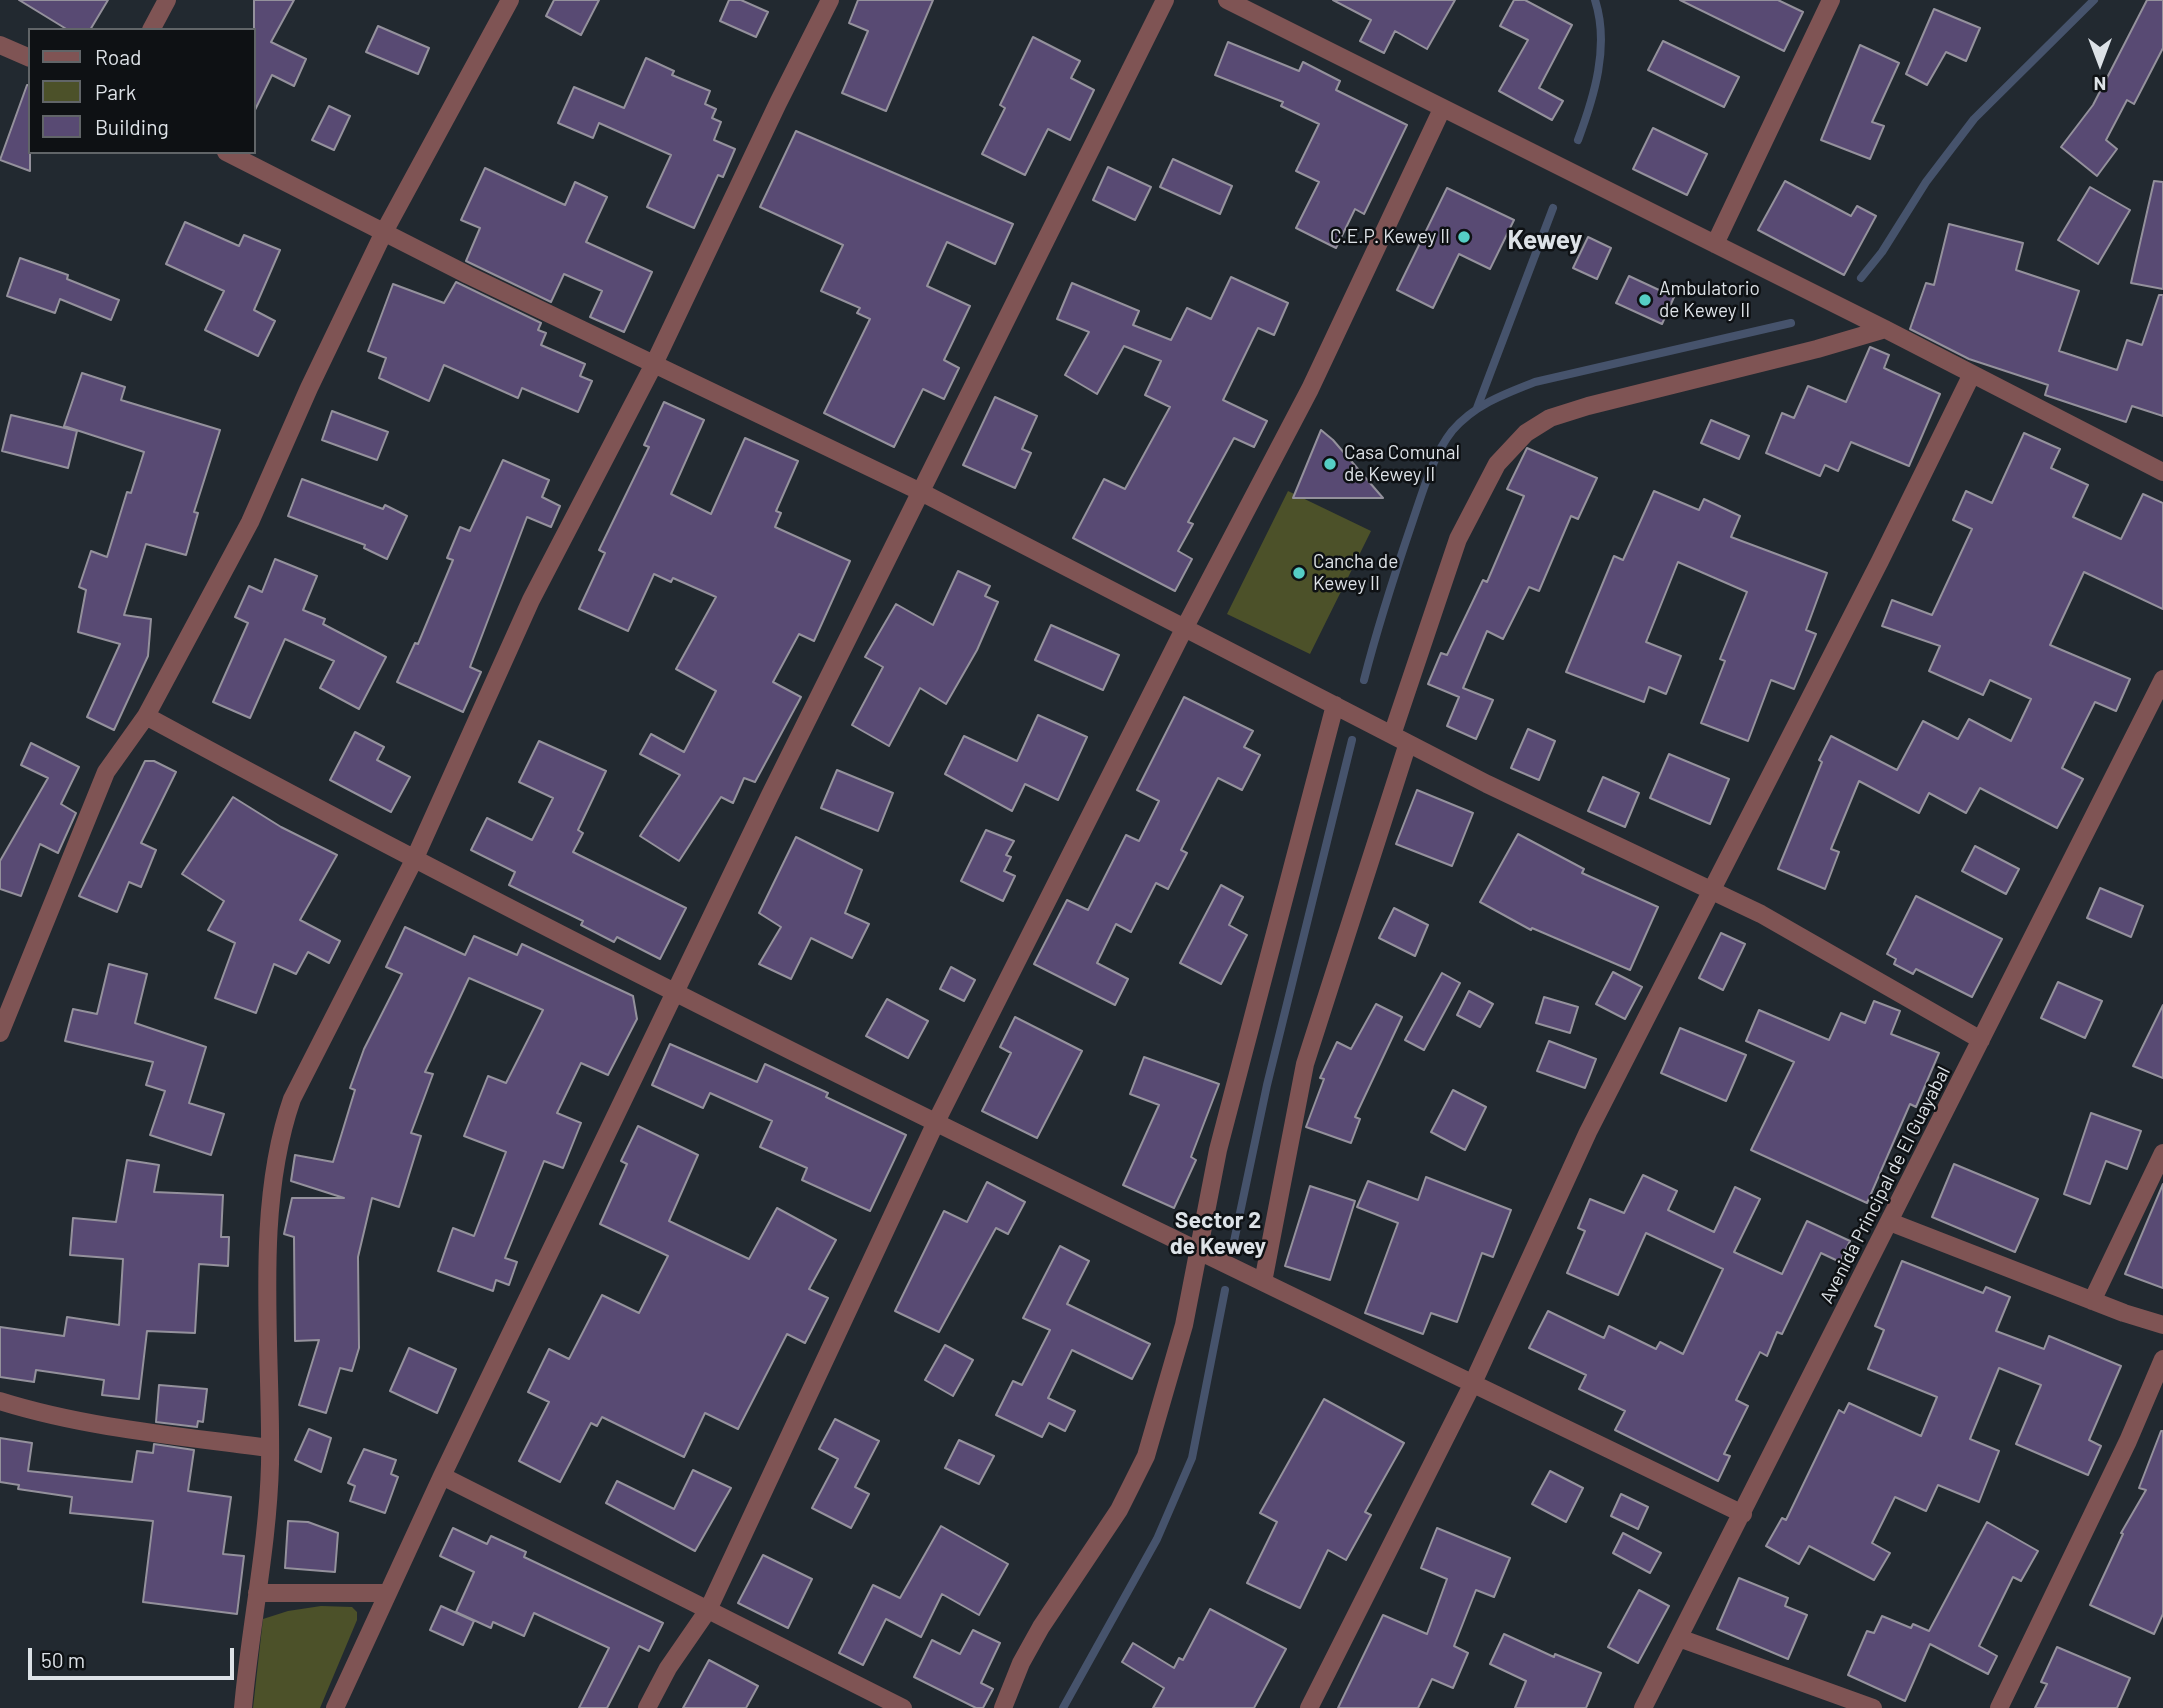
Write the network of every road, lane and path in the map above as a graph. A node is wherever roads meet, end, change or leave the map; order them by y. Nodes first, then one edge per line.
1 (167, 0) edge
2 (510, 0) edge
3 (830, 0) edge
4 (1165, 0) edge
5 (1227, 0) edge
6 (1831, 0) edge
7 (152, 28) edge
8 (0, 45) edge
9 (28, 57) edge
10 (1443, 109) junction
11 (230, 154) edge
12 (384, 232) junction
13 (1715, 244) junction
14 (1885, 329) junction
15 (654, 364) junction
16 (1972, 374) junction
17 (2163, 472) edge
18 (921, 492) junction
19 (1185, 627) junction
20 (2163, 679) edge
21 (1335, 705) junction
22 (146, 716) junction
23 (1400, 739) junction
24 (414, 860) junction
25 (1712, 892) junction
26 (675, 993) junction
27 (0, 1033) edge
28 (1981, 1040) junction
29 (936, 1122) junction
30 (2163, 1153) edge
31 (1890, 1222) junction
32 (1196, 1250) junction
33 (1263, 1282) junction
34 (2092, 1301) junction
35 (2163, 1325) edge
36 (2163, 1359) edge
37 (1473, 1383) junction
38 (0, 1401) edge
39 (269, 1448) junction
40 (442, 1476) junction
41 (1743, 1514) junction
42 (257, 1593) junction
43 (388, 1593) junction
44 (708, 1610) junction
45 (1679, 1638) junction
46 (243, 1708) edge
47 (335, 1708) edge
48 (647, 1708) edge
49 (902, 1708) edge
50 (1003, 1708) edge
51 (1308, 1708) edge
52 (1643, 1708) edge
53 (1873, 1708) edge
54 (1999, 1708) edge

1 - 7 street
2 - 12 street
3 - 15 street
4 - 18 street
5 - 10 street
6 - 13 street
8 - 9 street
10 - 13 street
10 - 19 street
11 - 12 street
12 - 15 street
12 - 22 street
13 - 14 street
14 - 16 street
14 - 23 street
15 - 18 street
15 - 24 street
16 - 17 street
16 - 25 street
18 - 19 street
18 - 26 street
19 - 21 street
19 - 29 street
20 - 28 street, Avenida Principal de El Guayabal
21 - 23 street
21 - 32 street
22 - 24 street
22 - 27 street
23 - 25 street
23 - 33 street
24 - 26 street
24 - 39 street
25 - 28 street
25 - 37 street
26 - 29 street
26 - 40 street
28 - 31 street, Avenida Principal de El Guayabal
29 - 32 street
29 - 44 street
30 - 34 street
31 - 34 street
31 - 41 street, Avenida Principal de El Guayabal
32 - 33 street
32 - 50 street
33 - 37 street
34 - 35 street
36 - 54 street
37 - 41 street
37 - 51 street
38 - 39 street
39 - 42 street
40 - 43 street
40 - 44 street
41 - 45 street, Avenida Principal de El Guayabal
42 - 43 street
42 - 46 street
43 - 47 street
44 - 48 street
44 - 49 street
45 - 52 street, Avenida Principal de El Guayabal
45 - 53 street

